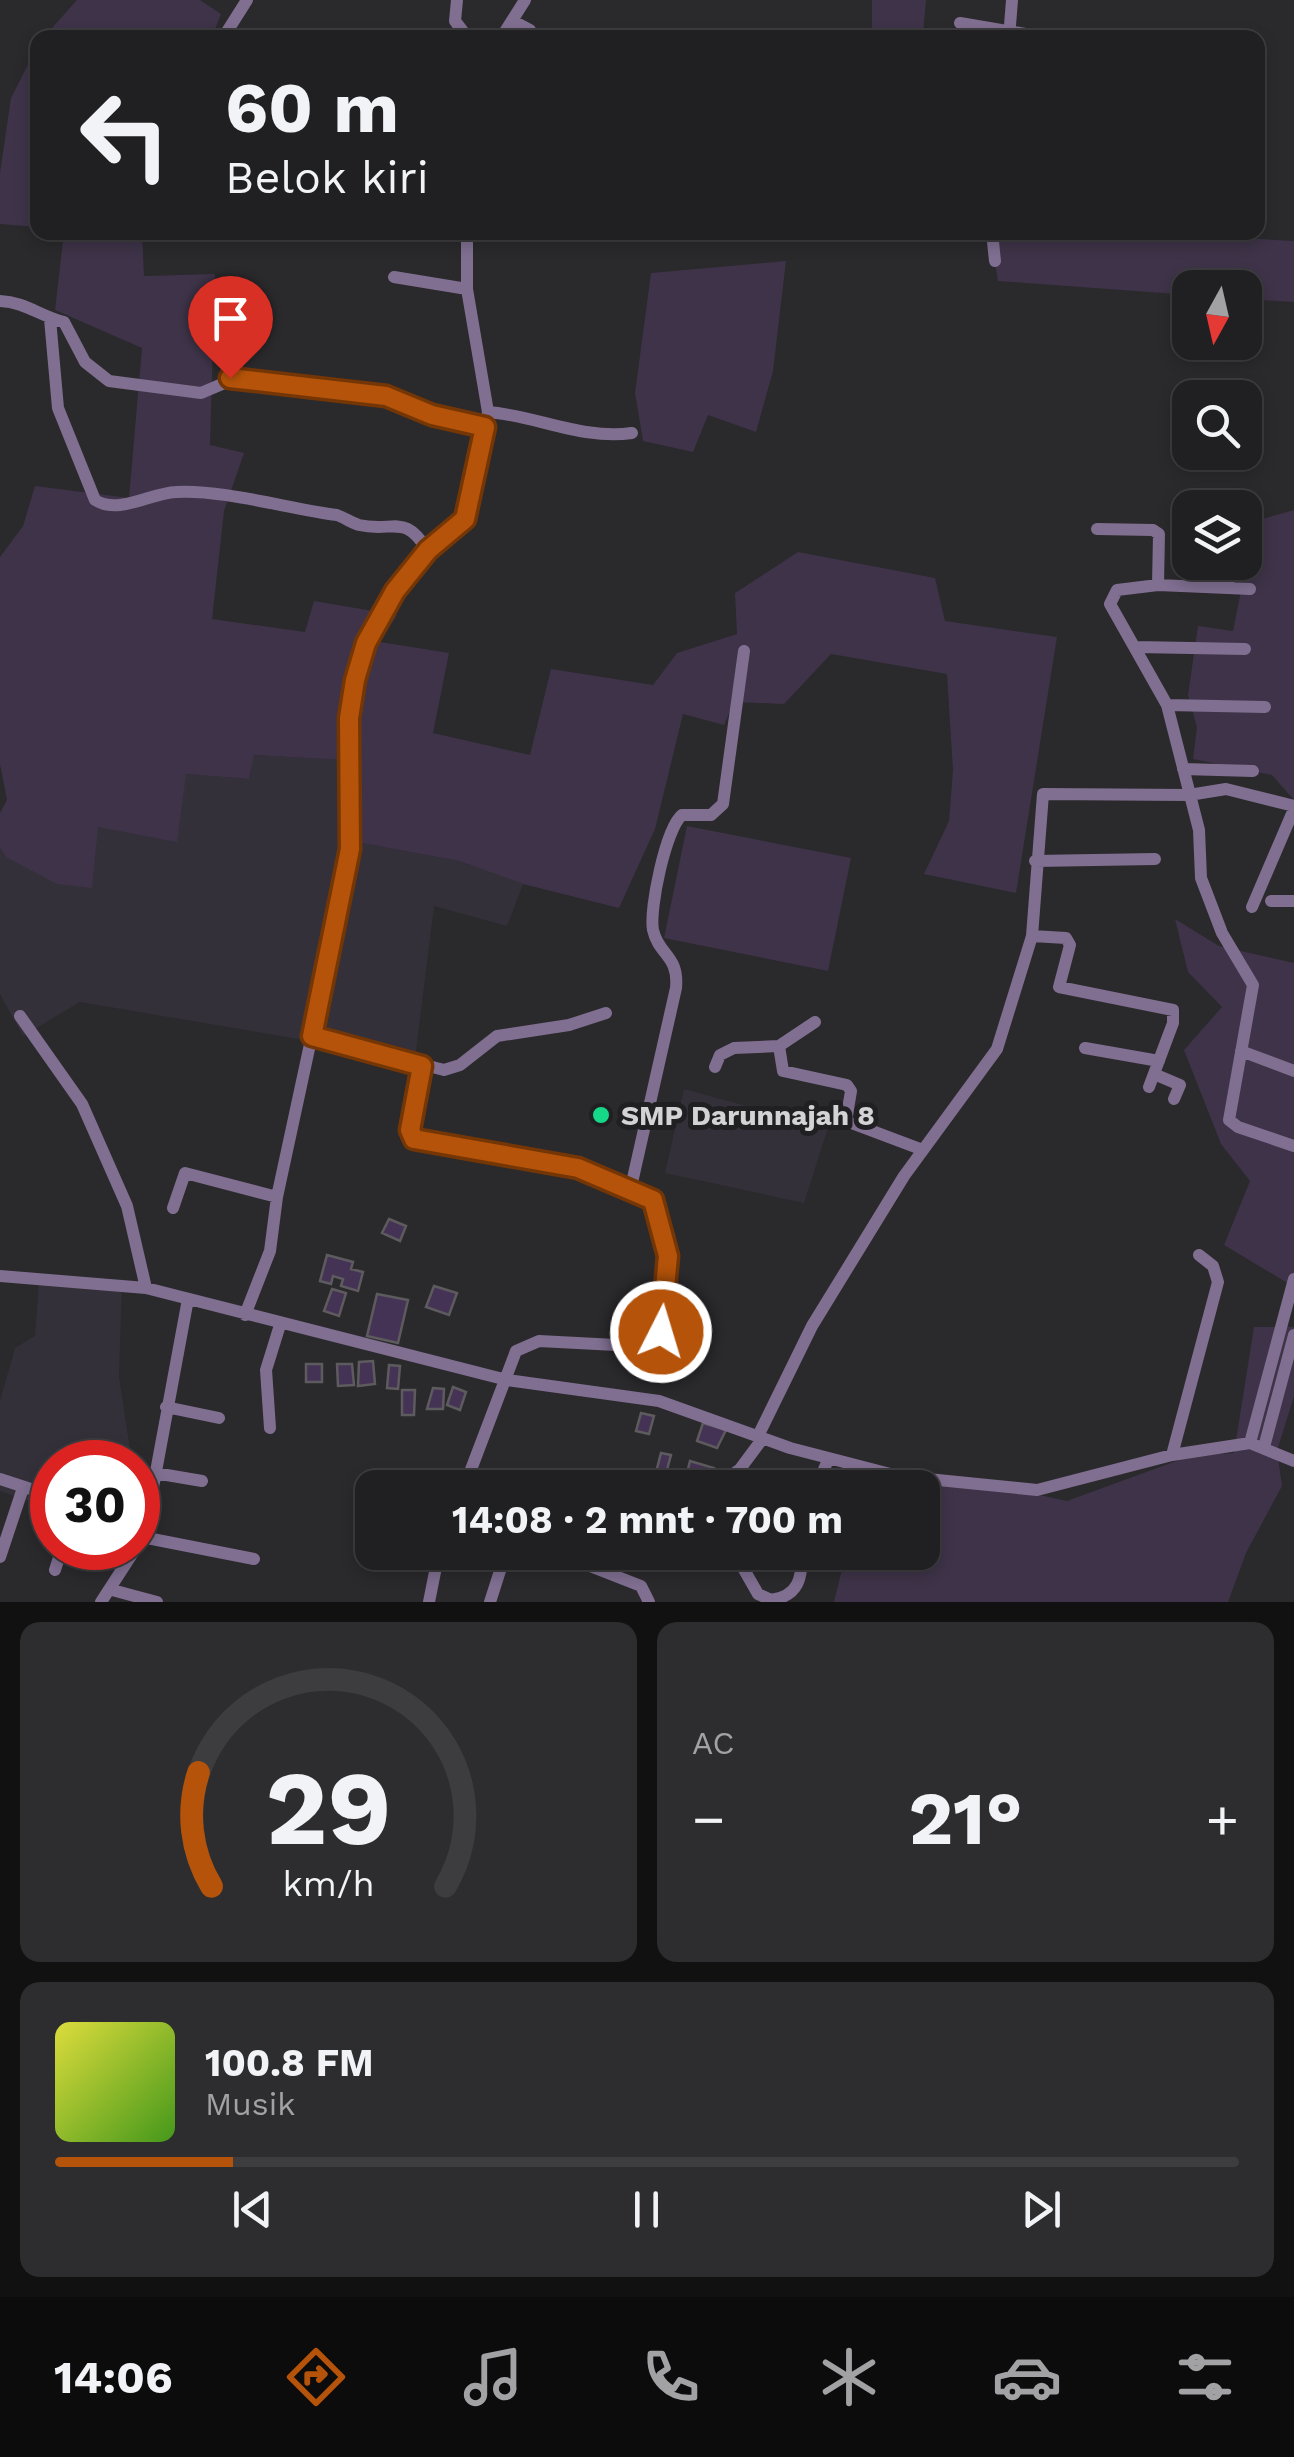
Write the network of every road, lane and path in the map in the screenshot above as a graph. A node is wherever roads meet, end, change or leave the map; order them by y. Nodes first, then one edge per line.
1 (247, 0) edge
2 (457, 0) edge
3 (524, 0) edge
4 (1012, 0) edge
5 (514, 21) junction
6 (960, 23) dead end
7 (228, 30) edge
8 (462, 30) edge
9 (507, 30) edge
10 (530, 30) dead end
11 (992, 30) edge
12 (1010, 30) edge
13 (467, 240) edge
14 (993, 240) edge
15 (995, 260) dead end
16 (394, 277) dead end
17 (467, 289) junction
18 (0, 301) edge
19 (50, 319) junction
20 (488, 412) junction
21 (485, 427) junction
22 (632, 433) dead end
23 (1097, 528) dead end
24 (428, 550) junction
25 (1229, 580) edge
26 (1158, 585) junction
27 (1228, 588) junction
28 (1250, 589) dead end
29 (1137, 648) junction
30 (1245, 649) dead end
31 (744, 651) dead end
32 (1167, 705) junction
33 (1265, 707) dead end
34 (1182, 768) junction
35 (1253, 771) dead end
36 (1189, 795) junction
37 (1294, 808) edge
38 (1155, 859) dead end
39 (1035, 861) junction
40 (1271, 901) dead end
41 (1294, 901) edge
42 (1252, 907) dead end
43 (1032, 936) junction
44 (606, 1013) dead end
45 (20, 1016) dead end
46 (815, 1022) dead end
47 (312, 1036) junction
48 (779, 1046) junction
49 (1085, 1048) dead end
50 (1241, 1050) junction
51 (422, 1066) junction
52 (715, 1067) dead end
53 (1294, 1071) edge
54 (1154, 1074) junction
55 (1174, 1099) dead end
56 (1294, 1146) edge
57 (923, 1150) junction
58 (631, 1187) junction
59 (277, 1196) junction
60 (173, 1208) dead end
61 (1199, 1254) dead end
62 (0, 1276) edge
63 (1294, 1279) edge
64 (146, 1288) junction
65 (188, 1299) junction
66 (1290, 1301) edge
67 (246, 1314) junction
68 (280, 1325) junction
69 (1294, 1335) edge
70 (507, 1380) junction
71 (166, 1407) junction
72 (220, 1418) dead end
73 (270, 1428) dead end
74 (760, 1437) junction
75 (160, 1443) edge
76 (1257, 1445) junction
77 (1172, 1455) junction
78 (828, 1460) junction
79 (1294, 1461) edge
80 (471, 1470) edge
81 (739, 1470) edge
82 (824, 1470) edge
83 (160, 1474) edge
84 (0, 1478) edge
85 (202, 1481) dead end
86 (23, 1488) junction
87 (30, 1490) edge
88 (160, 1546) edge
89 (0, 1557) edge
90 (254, 1558) dead end
91 (123, 1570) edge
92 (436, 1570) edge
93 (500, 1570) edge
94 (600, 1570) edge
95 (744, 1570) edge
96 (801, 1570) edge
97 (112, 1590) junction
98 (101, 1602) edge
99 (157, 1602) edge
100 (429, 1602) edge
101 (490, 1602) edge
102 (649, 1602) edge

1 - 7 street
2 - 8 street
3 - 5 street
4 - 12 street
5 - 9 street
5 - 10 street
6 - 11 street
13 - 17 street
14 - 15 street
16 - 17 street
17 - 20 street
18 - 19 street
19 - 21 street
19 - 24 street
20 - 21 street
20 - 22 street
21 - 24 street
23 - 26 street
24 - 47 street
25 - 27 street
26 - 27 street
26 - 29 street
27 - 28 street
29 - 30 street
29 - 32 street
31 - 58 street
32 - 33 street
32 - 34 street
34 - 35 street
34 - 36 street
36 - 37 street
36 - 39 street
36 - 50 street
37 - 42 street
38 - 39 street
39 - 43 street
40 - 41 street
43 - 54 street
43 - 57 street
44 - 51 street
45 - 64 street
46 - 48 street
47 - 51 street
47 - 59 street
48 - 52 street
48 - 57 street
49 - 54 street
50 - 53 street
50 - 56 street
51 - 58 street
54 - 55 street
57 - 74 street
58 - 70 street
59 - 60 street
59 - 67 street
61 - 77 street
62 - 64 street
63 - 66 street
64 - 65 street
65 - 67 street
65 - 71 street
66 - 76 street
67 - 68 street
68 - 70 street
68 - 73 street
69 - 76 street
70 - 74 street
70 - 80 street
71 - 72 street
71 - 75 street
74 - 78 street
74 - 81 street
76 - 77 street
76 - 79 street
77 - 78 street
78 - 82 street
83 - 85 street
84 - 86 street
86 - 87 street
86 - 89 street
88 - 90 street
91 - 97 street
92 - 100 street
93 - 101 street
94 - 102 street
95 - 96 street
97 - 98 street
97 - 99 street

